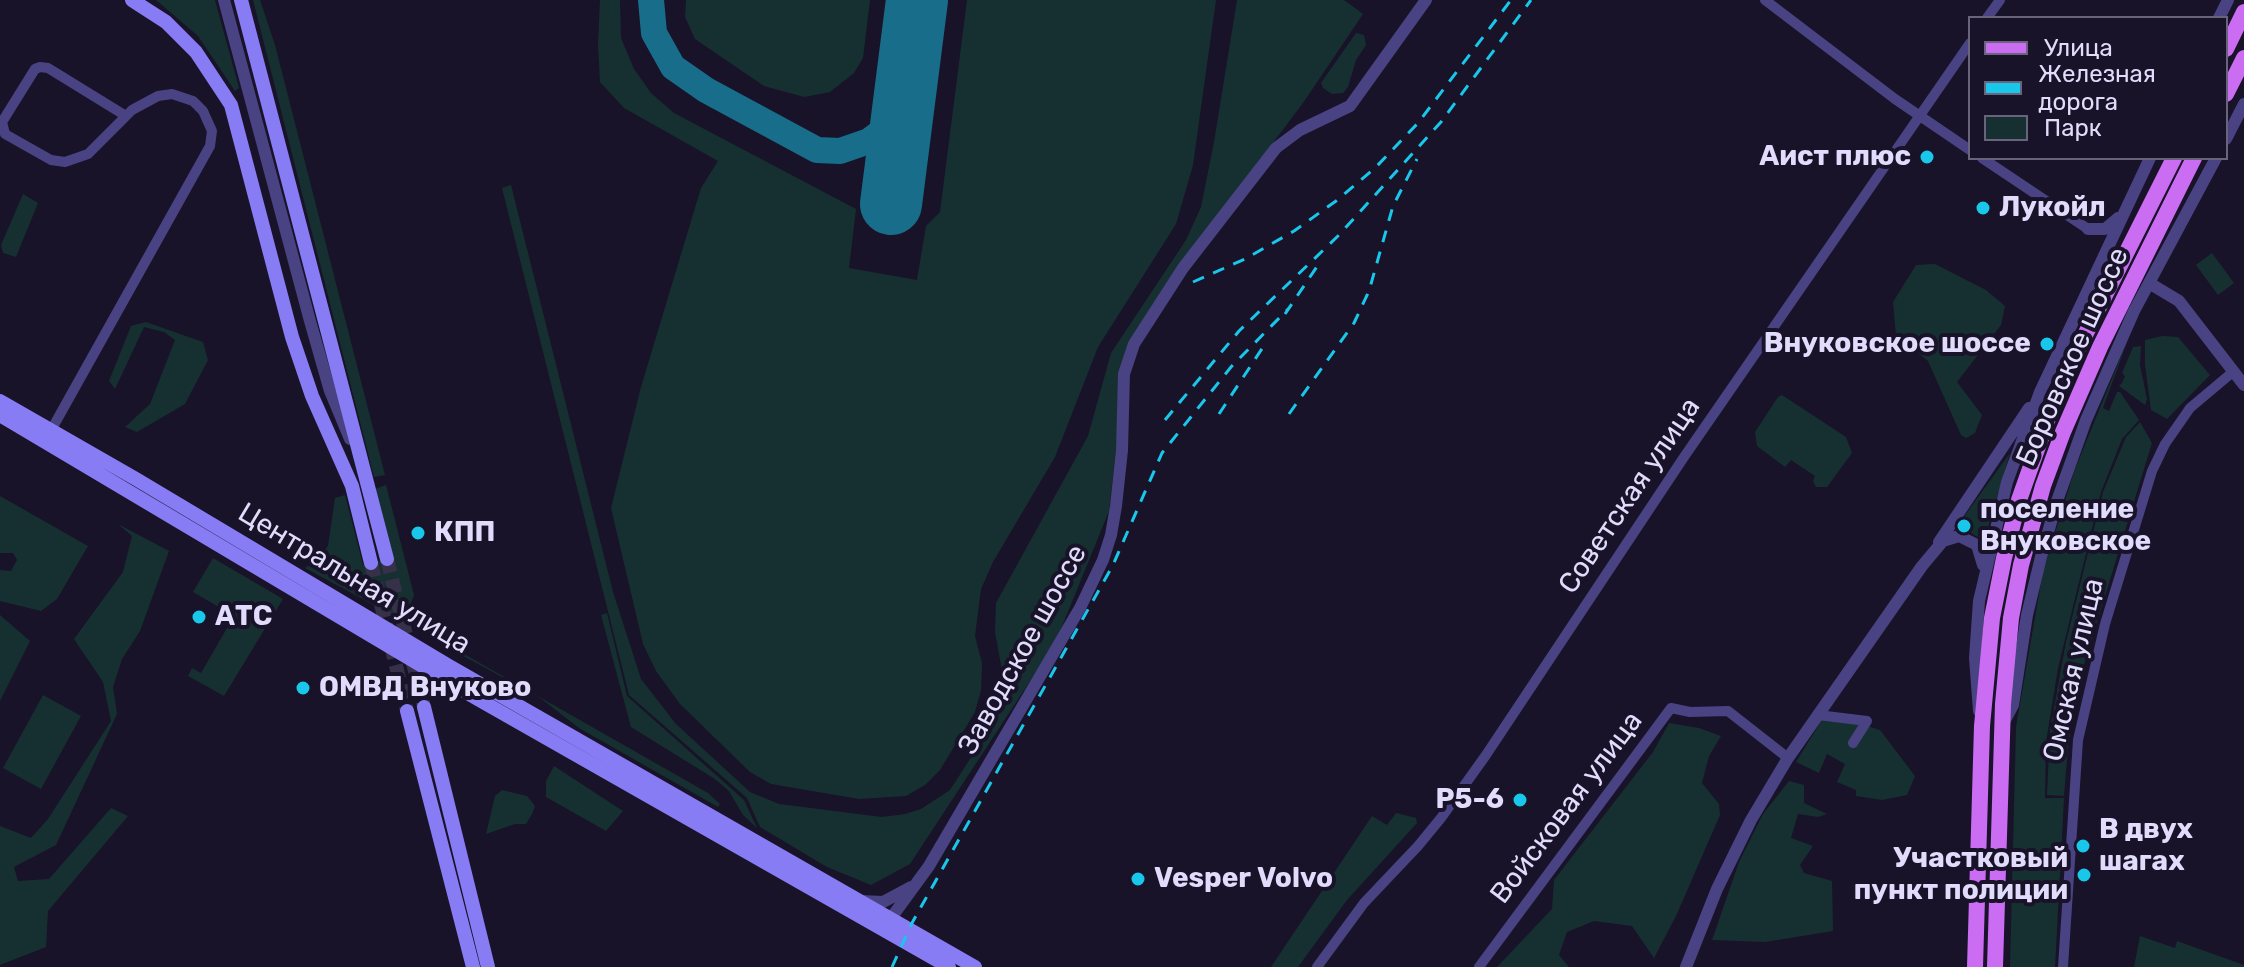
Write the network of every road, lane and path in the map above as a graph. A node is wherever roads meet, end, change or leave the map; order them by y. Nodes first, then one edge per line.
1 (132, 0) edge
2 (224, 0) edge
3 (241, 0) edge
4 (1426, 0) edge
5 (1765, 0) edge
6 (2243, 15) edge
7 (2228, 34) edge
8 (2228, 45) edge
9 (1968, 46) edge
10 (2244, 58) edge
11 (2228, 90) edge
12 (2244, 104) edge
13 (126, 116) junction
14 (1918, 116) junction
15 (2240, 121) edge
16 (1968, 149) edge
17 (1985, 160) edge
18 (2151, 160) edge
19 (2173, 160) edge
20 (2193, 160) edge
21 (2215, 160) edge
22 (2125, 210) junction
23 (2088, 229) junction
24 (2101, 263) junction
25 (2149, 283) junction
26 (2234, 371) junction
27 (2244, 385) edge
28 (2040, 392) junction
29 (0, 401) edge
30 (0, 415) edge
31 (48, 435) junction
32 (363, 467) junction
33 (1930, 555) junction
34 (387, 559) tunnel mouth
35 (371, 563) tunnel mouth
36 (1984, 572) junction
37 (424, 707) tunnel mouth
38 (407, 711) tunnel mouth
39 (1818, 715) junction
40 (1982, 726) junction
41 (2002, 727) junction
42 (1853, 743) dead end
43 (1788, 758) junction
44 (920, 880) junction
45 (858, 900) junction
46 (886, 923) junction
47 (473, 967) edge
48 (488, 967) edge
49 (949, 967) edge
50 (975, 967) edge
51 (1317, 967) edge
52 (1479, 967) edge
53 (1686, 967) edge
54 (1975, 967) edge
55 (1995, 967) edge
56 (2063, 967) edge

1 - 35 main road
2 - 32 street
3 - 32 main road
4 - 44 street, Заводское шоссе
5 - 14 street
6 - 7 street
6 - 8 main road
9 - 14 street, Советская улица
10 - 11 main road
12 - 15 street
13 - 13 street
13 - 31 street
14 - 16 street
14 - 51 street, Советская улица
17 - 23 street
18 - 22 street
19 - 40 main road, Боровское шоссе
20 - 41 main road, Боровское шоссе
21 - 25 street
22 - 23 street
22 - 24 street
23 - 24 street
24 - 28 street
25 - 26 street
25 - 41 street
26 - 27 street
26 - 56 street, Омская улица
28 - 33 street
28 - 36 street
29 - 31 main road, Центральная улица
30 - 31 main road, Центральная улица
31 - 45 main road, Центральная улица
31 - 46 main road, Центральная улица
32 - 34 main road
33 - 36 street
33 - 39 street
36 - 40 street
37 - 48 main road
38 - 47 main road
39 - 42 street
39 - 43 street
40 - 54 main road, Боровское шоссе
41 - 55 main road, Боровское шоссе
43 - 52 street, Войсковая улица
43 - 53 street
44 - 45 street
44 - 46 street, Заводское шоссе
45 - 46 main road, Центральная улица
46 - 49 main road, Центральная улица
46 - 50 main road, Центральная улица

